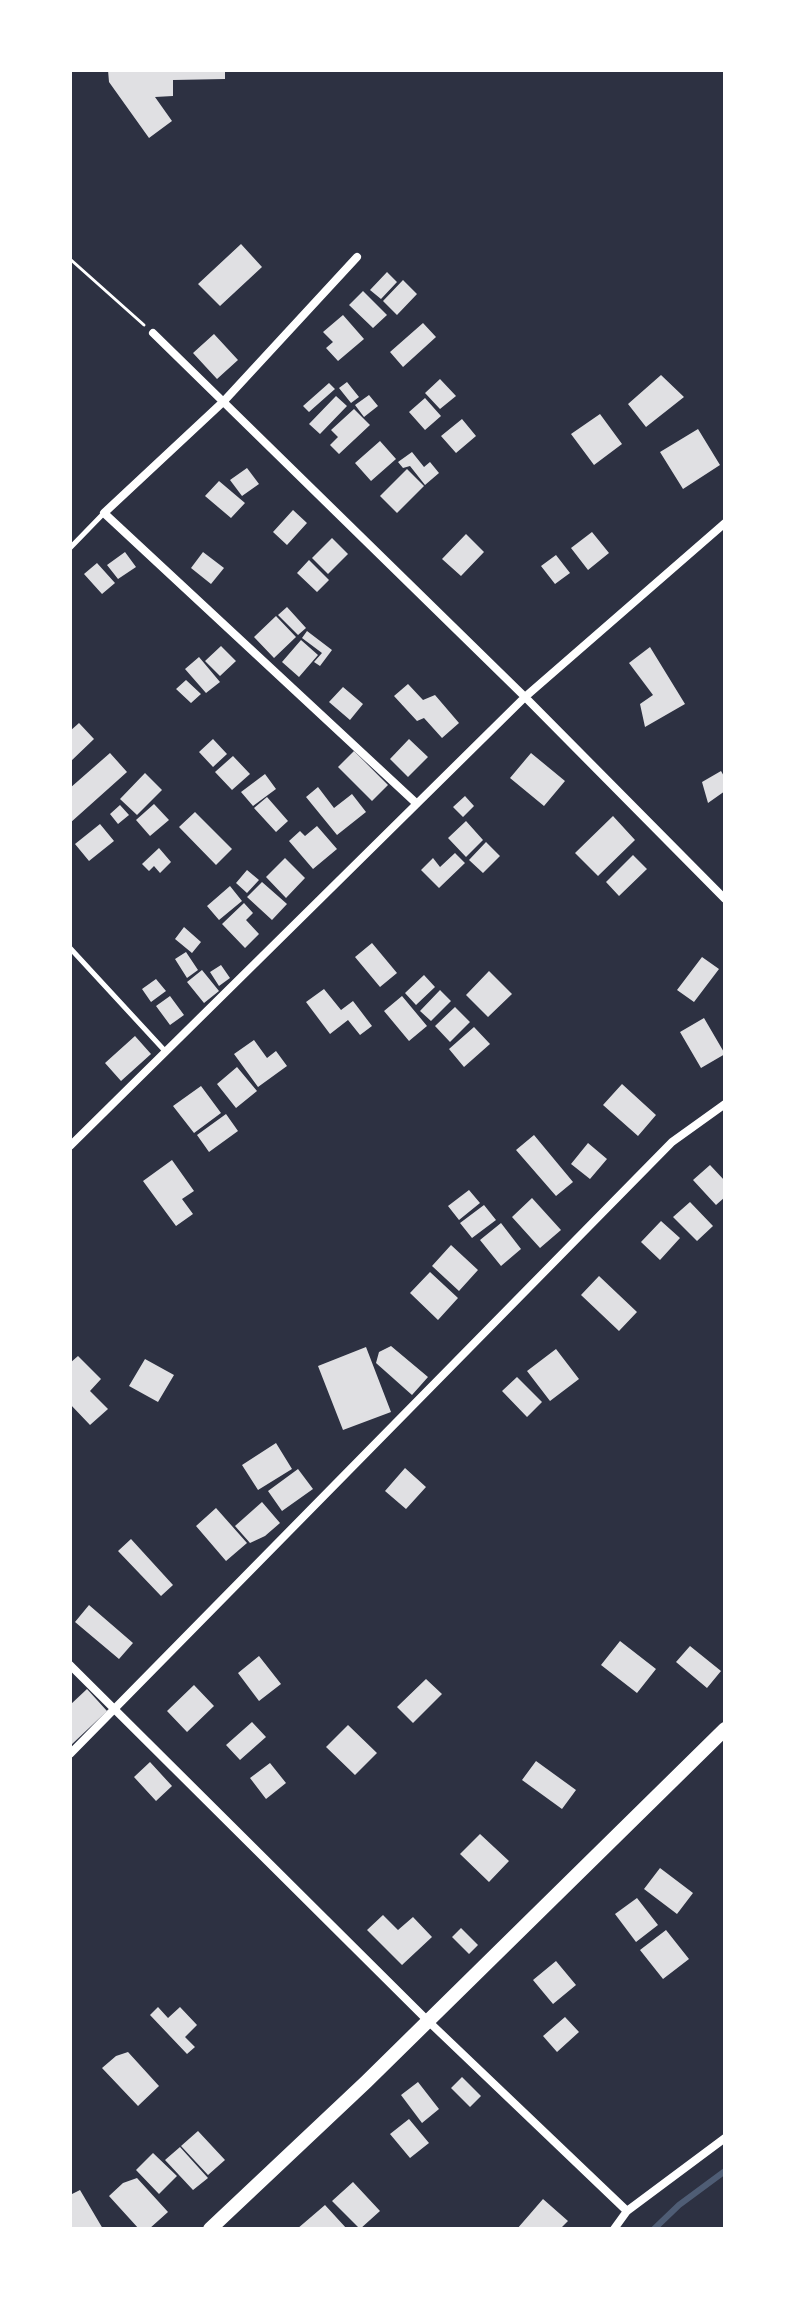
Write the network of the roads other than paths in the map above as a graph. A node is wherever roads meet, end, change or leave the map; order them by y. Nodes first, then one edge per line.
1 (357, 257) dead end
2 (153, 333) road end
3 (224, 401) junction
4 (104, 513) junction
5 (725, 523) edge
6 (70, 548) edge
7 (525, 697) junction
8 (416, 803) junction
9 (725, 899) edge
10 (70, 948) edge
11 (165, 1051) junction
12 (725, 1104) edge
13 (70, 1146) edge
14 (70, 1665) edge
15 (115, 1709) junction
16 (725, 1729) edge
17 (70, 1754) edge
18 (428, 2021) junction
19 (725, 2138) edge
20 (627, 2211) junction
21 (210, 2229) edge
22 (614, 2229) edge

1 - 3 street
2 - 3 street
3 - 4 street
3 - 7 street
4 - 6 lane
4 - 8 street
5 - 7 street
7 - 8 street
7 - 9 street
8 - 11 street
10 - 11 lane
11 - 13 street
12 - 15 street
14 - 15 street
15 - 17 street
15 - 18 street
16 - 18 main road
18 - 20 street
18 - 21 main road
19 - 20 street
20 - 22 street

